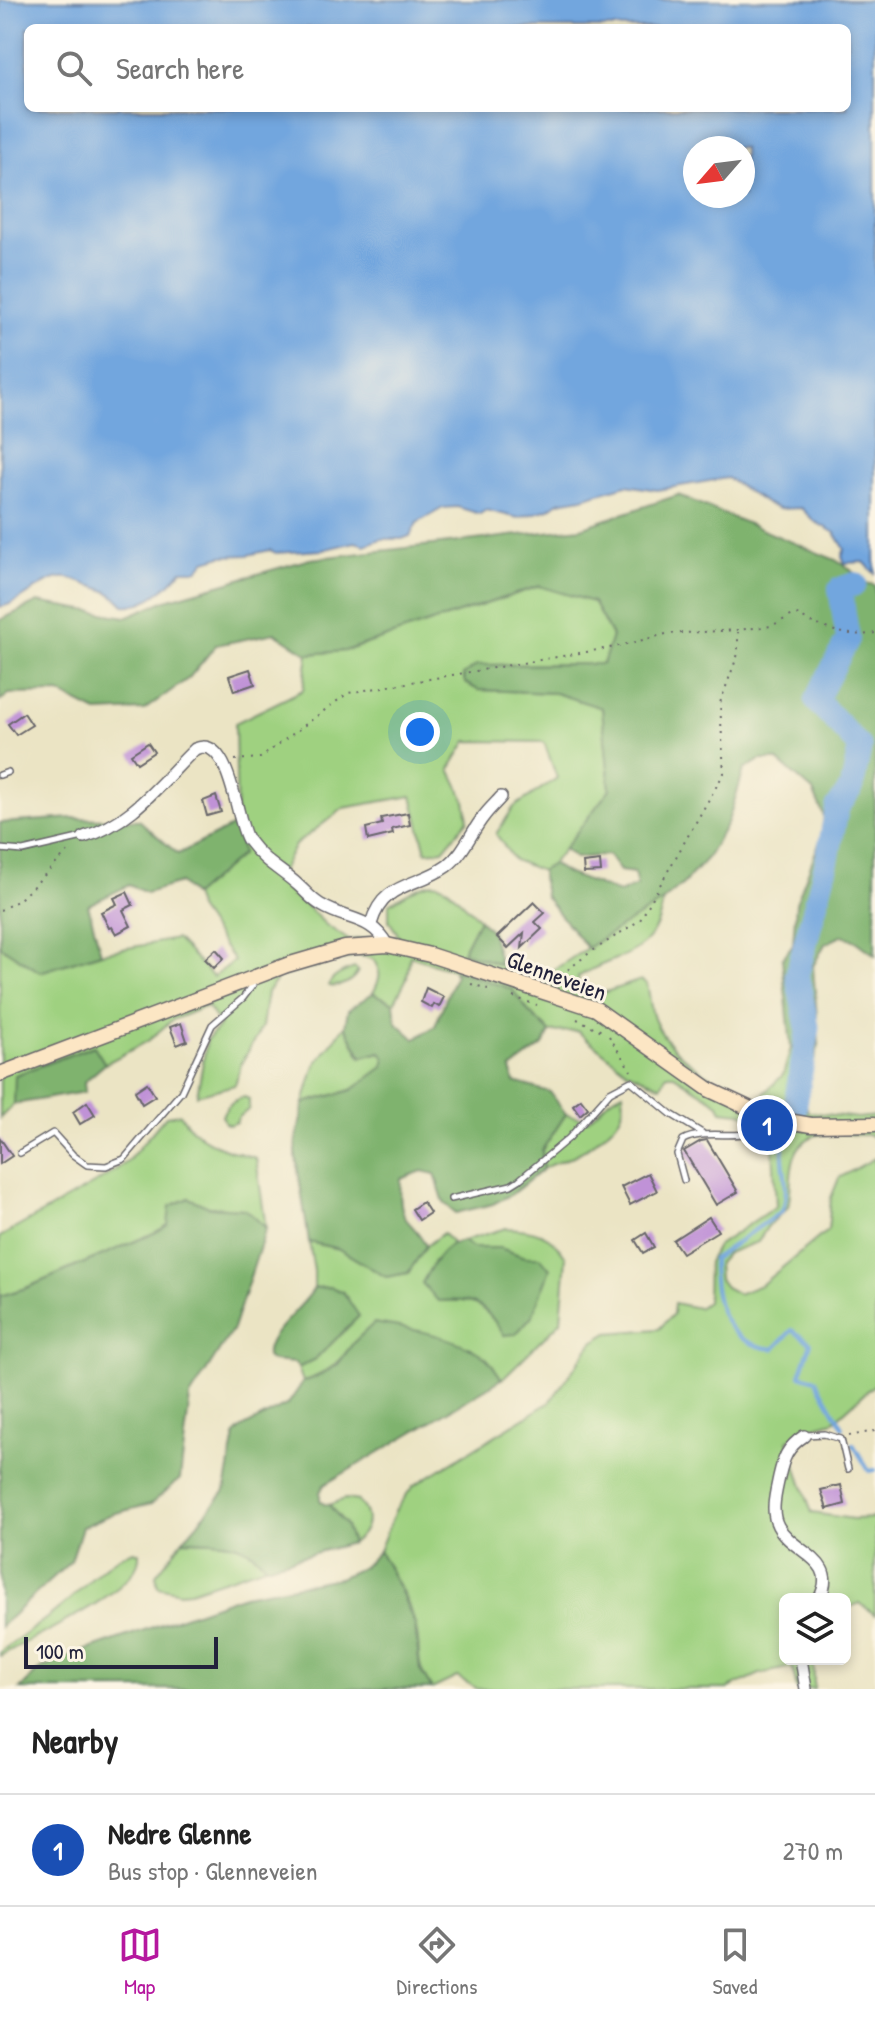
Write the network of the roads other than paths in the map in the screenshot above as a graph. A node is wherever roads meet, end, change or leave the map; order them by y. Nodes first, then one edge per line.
1 (8, 772) dead end
2 (0, 775) edge
3 (501, 797) dead end
4 (84, 837) joint
5 (0, 849) edge
6 (371, 924) junction
7 (387, 945) junction
8 (251, 980) junction
9 (0, 1074) edge
10 (770, 1118) junction
11 (875, 1124) edge
12 (702, 1133) junction
13 (20, 1153) dead end
14 (684, 1180) dead end
15 (451, 1199) dead end
16 (804, 1436) joint
17 (848, 1469) dead end
18 (822, 1593) edge
19 (802, 1665) edge
20 (806, 1689) edge

1 - 2 lane
3 - 6 street
4 - 5 lane
4 - 6 street
6 - 7 street
7 - 8 main road, Glenneveien
7 - 10 main road, Glenneveien
8 - 9 main road, Glenneveien
8 - 13 lane
10 - 11 main road, Glenneveien
10 - 12 lane
12 - 14 lane
12 - 15 lane
16 - 17 lane
16 - 18 street
19 - 20 street

